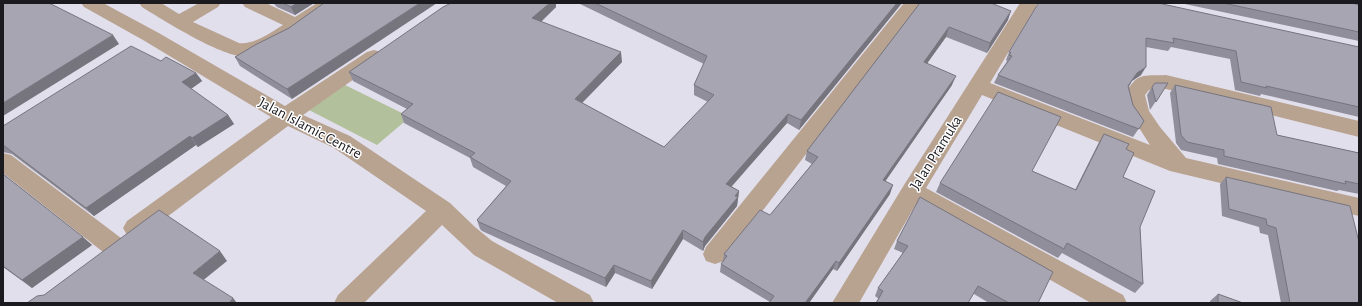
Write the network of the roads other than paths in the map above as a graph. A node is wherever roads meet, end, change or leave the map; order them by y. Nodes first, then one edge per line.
1 (90, 3) edge
2 (148, 3) edge
3 (212, 3) edge
4 (251, 3) edge
5 (329, 3) edge
6 (914, 3) edge
7 (1029, 3) edge
8 (179, 22) junction
9 (295, 24) junction
10 (150, 36) junction
11 (387, 47) edge
12 (130, 48) edge
13 (978, 86) junction
14 (286, 116) junction
15 (1359, 129) edge
16 (3, 161) edge
17 (1178, 164) junction
18 (912, 191) junction
19 (1359, 207) edge
20 (442, 210) junction
21 (715, 254) dead end
22 (1083, 296) edge
23 (347, 303) edge
24 (581, 303) edge
25 (845, 303) edge
26 (1114, 303) edge

1 - 10 street, Jalan Islamic Centre
2 - 8 street
3 - 8 street
4 - 9 street
5 - 9 street
6 - 21 street
7 - 13 street, Jalan Pramuka
8 - 9 street
10 - 12 street
10 - 14 street, Jalan Islamic Centre
11 - 14 street
13 - 17 street
13 - 18 street, Jalan Pramuka
14 - 16 street
14 - 20 street, Jalan Islamic Centre
15 - 17 street
17 - 19 street
18 - 22 street
18 - 25 street, Jalan Pramuka
20 - 23 street
20 - 24 street, Jalan Islamic Centre
22 - 26 street

